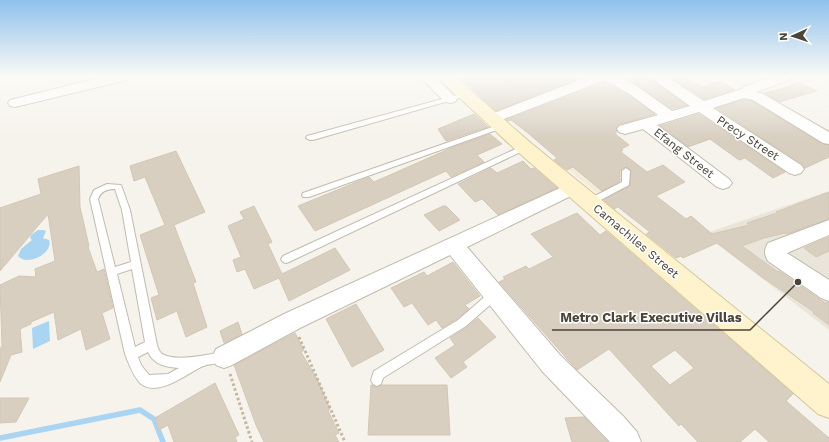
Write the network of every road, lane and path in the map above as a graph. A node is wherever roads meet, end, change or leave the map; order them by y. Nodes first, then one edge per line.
1 (37, 98) edge
2 (455, 98) edge
3 (458, 98) edge
4 (553, 98) edge
5 (644, 98) edge
6 (687, 98) edge
7 (733, 98) edge
8 (757, 98) edge
9 (15, 103) dead end
10 (701, 107) junction
11 (669, 116) junction
12 (496, 123) junction
13 (646, 124) junction
14 (625, 128) dead end
15 (310, 138) dead end
16 (829, 139) edge
17 (525, 148) junction
18 (795, 169) dead end
19 (626, 171) dead end
20 (723, 183) dead end
21 (306, 195) dead end
22 (582, 195) junction
23 (829, 227) edge
24 (453, 245) junction
25 (286, 259) dead end
26 (136, 264) junction
27 (111, 272) junction
28 (829, 292) edge
29 (494, 295) junction
30 (292, 321) junction
31 (151, 345) junction
32 (131, 354) junction
33 (224, 357) junction
34 (198, 362) junction
35 (377, 380) dead end
36 (829, 403) edge
37 (252, 442) edge
38 (345, 442) edge
39 (627, 442) edge

1 - 9 street
2 - 15 lane
3 - 12 street, Camachiles Street
4 - 12 street
5 - 11 street
6 - 10 street, Precy Street
7 - 10 street
8 - 16 street
10 - 11 street
10 - 18 street, Precy Street
11 - 13 street
12 - 17 street, Camachiles Street
12 - 21 lane
13 - 14 street
13 - 20 street, Efang Street
17 - 22 street, Camachiles Street
17 - 25 lane
19 - 22 lane
22 - 24 street
22 - 36 street, Camachiles Street
23 - 28 street
24 - 29 street
24 - 30 street
26 - 27 lane
26 - 27 lane
26 - 31 lane
27 - 32 lane
29 - 35 lane
29 - 39 street
30 - 33 street
30 - 38 path
31 - 32 lane
31 - 34 lane
32 - 34 lane
33 - 34 lane
33 - 37 path

